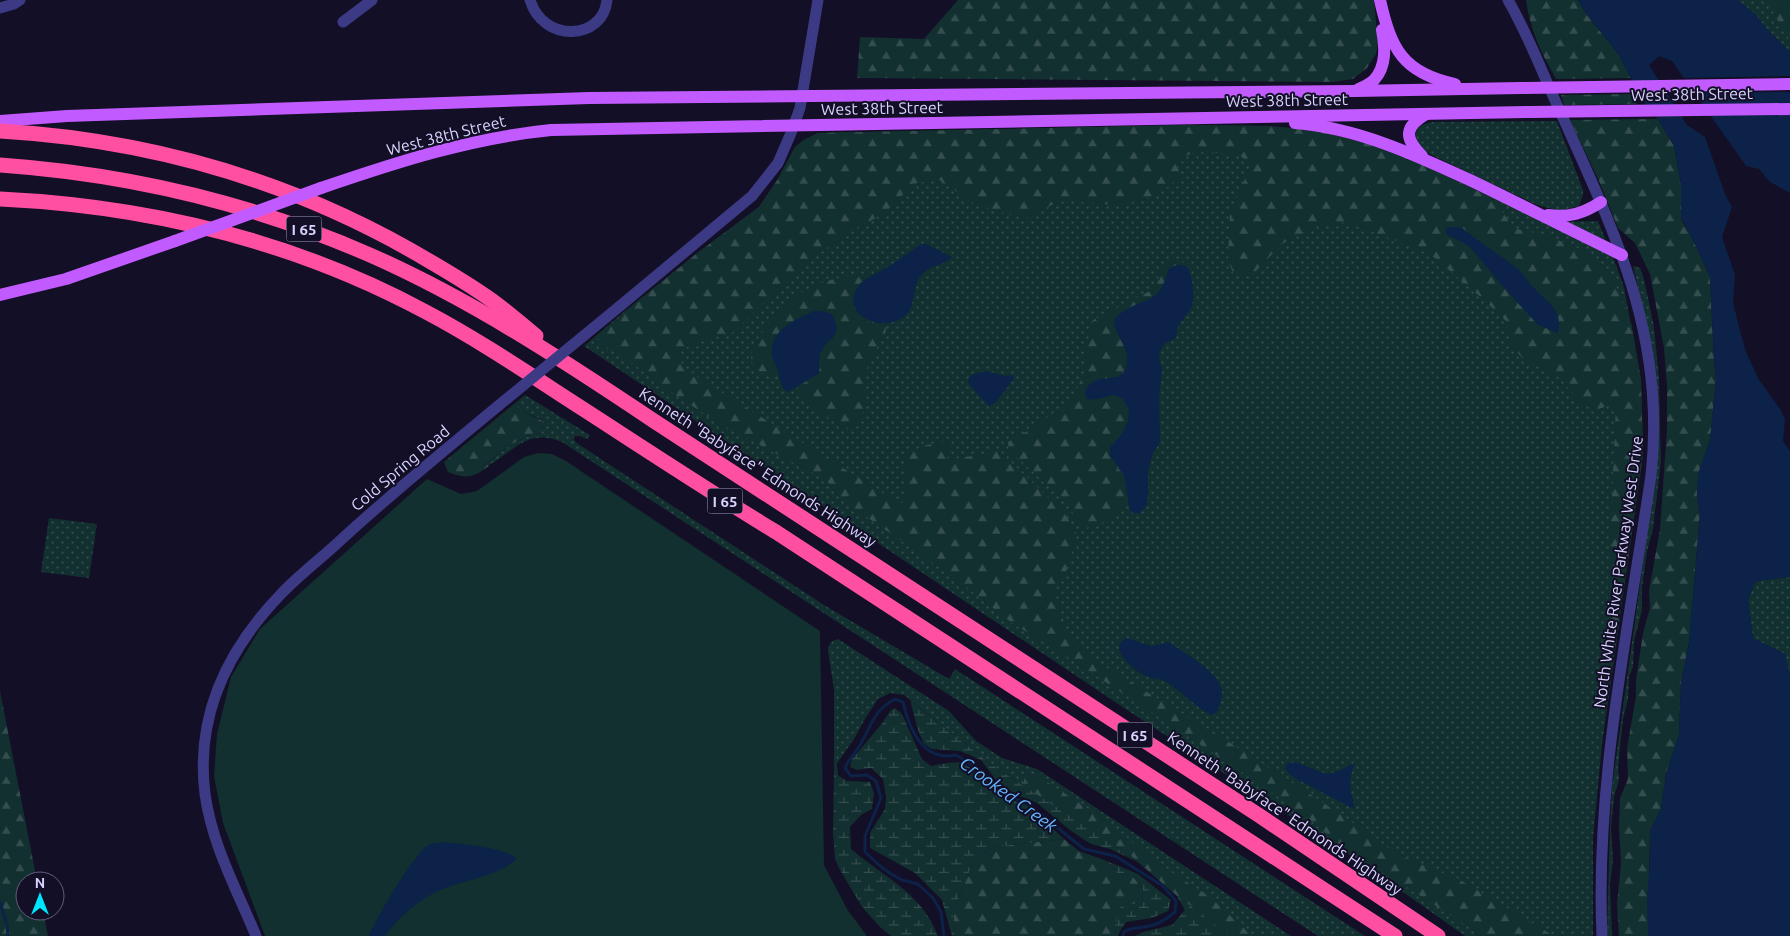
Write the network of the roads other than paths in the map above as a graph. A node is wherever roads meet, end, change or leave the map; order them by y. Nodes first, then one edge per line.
1 (20, 0) edge
2 (372, 0) edge
3 (530, 0) edge
4 (607, 0) edge
5 (818, 0) edge
6 (1380, 0) edge
7 (1508, 0) edge
8 (0, 8) edge
9 (343, 22) dead end
10 (1790, 84) edge
11 (1474, 89) junction
12 (1355, 91) junction
13 (801, 101) junction
14 (1790, 108) edge
15 (1427, 114) junction
16 (1239, 118) junction
17 (0, 121) edge
18 (794, 125) junction
19 (0, 131) edge
20 (1425, 160) junction
21 (0, 165) edge
22 (0, 199) edge
23 (1601, 202) junction
24 (1541, 214) junction
25 (1622, 255) junction
26 (0, 294) edge
27 (580, 372) junction
28 (256, 936) edge
29 (1394, 936) edge
30 (1438, 936) edge
31 (1602, 936) edge

1 - 8 street
2 - 9 street
3 - 4 street
5 - 13 street, Cold Spring Road
6 - 11 main road
6 - 12 main road
7 - 23 street, North White River Parkway West Drive
10 - 11 main road, West 38th Street, bridge
11 - 12 main road, West 38th Street
12 - 13 main road, West 38th Street
13 - 17 main road, West 38th Street
13 - 18 street, Cold Spring Road
14 - 15 main road, West 38th Street, bridge
15 - 16 main road, West 38th Street
15 - 20 main road
16 - 18 main road, West 38th Street
16 - 20 main road
18 - 26 main road, West 38th Street, bridge
18 - 28 street, Cold Spring Road, bridge
19 - 27 highway
20 - 24 main road
21 - 27 highway, Kenneth "Babyface" Edmonds Highway / I 65
22 - 29 highway, I 65
23 - 24 main road
23 - 25 street, North White River Parkway West Drive
24 - 25 main road
25 - 31 street, North White River Parkway West Drive
27 - 30 highway, Kenneth "Babyface" Edmonds Highway / I 65

